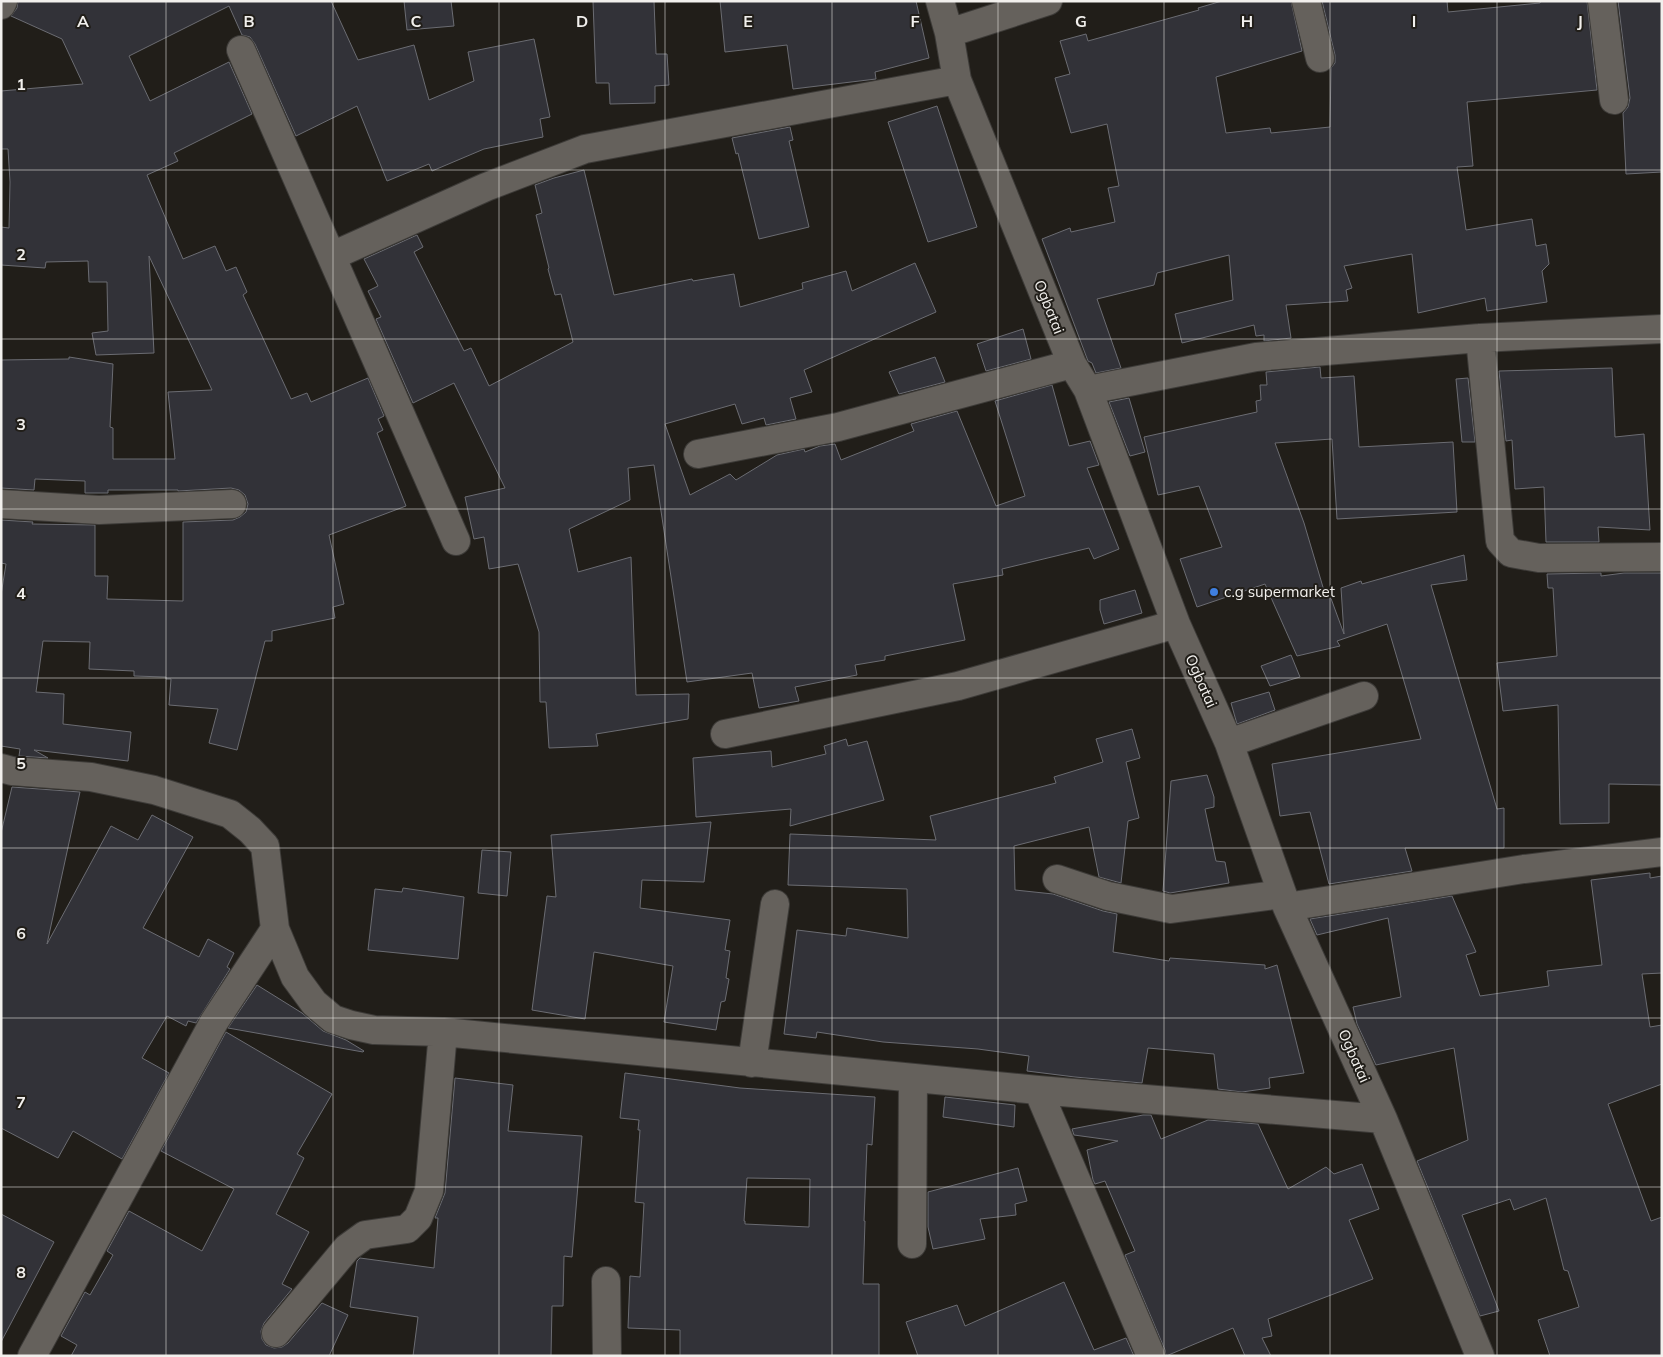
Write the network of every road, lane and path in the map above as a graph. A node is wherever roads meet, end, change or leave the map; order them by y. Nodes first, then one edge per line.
1 (940, 1) edge
2 (1048, 1) edge
3 (1306, 1) edge
4 (1602, 1) edge
5 (949, 33) junction
6 (242, 50) dead end
7 (1320, 58) dead end
8 (957, 80) junction
9 (1614, 100) dead end
10 (332, 256) junction
11 (1662, 329) edge
12 (1480, 338) junction
13 (1072, 364) junction
14 (1088, 390) junction
15 (698, 454) dead end
16 (1, 504) edge
17 (232, 504) dead end
18 (456, 540) dead end
19 (1662, 557) edge
20 (1176, 624) junction
21 (1364, 696) dead end
22 (725, 734) dead end
23 (1229, 743) junction
24 (5, 776) edge
25 (1662, 852) edge
26 (1057, 879) dead end
27 (1285, 900) junction
28 (775, 904) dead end
29 (275, 929) junction
30 (443, 1032) junction
31 (752, 1063) junction
32 (913, 1078) junction
33 (1038, 1090) junction
34 (1383, 1119) junction
35 (912, 1244) dead end
36 (606, 1281) dead end
37 (276, 1334) dead end
38 (32, 1356) edge
39 (607, 1356) edge
40 (1151, 1356) edge
41 (1480, 1356) edge

1 - 5 street, Ogbatai
2 - 5 street
3 - 7 street
4 - 9 street
5 - 8 street, Ogbatai
6 - 10 street
8 - 10 street
8 - 13 street, Ogbatai
10 - 18 street
11 - 12 street
12 - 14 street
12 - 19 street
13 - 14 street, Ogbatai
13 - 15 street
14 - 20 street, Ogbatai
16 - 17 street
20 - 22 street
20 - 23 street, Ogbatai
21 - 23 street
23 - 27 street, Ogbatai
24 - 29 street
25 - 27 street
26 - 27 street
27 - 34 street, Ogbatai
28 - 31 street
29 - 30 street
29 - 38 street
30 - 31 street
30 - 37 street
31 - 32 street
32 - 33 street
32 - 35 street
33 - 34 street
33 - 40 street
34 - 41 street, Ogbatai
36 - 39 street

